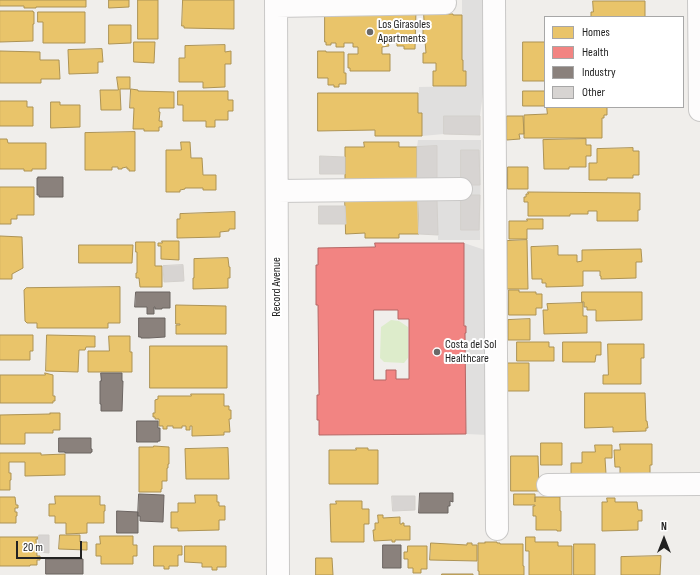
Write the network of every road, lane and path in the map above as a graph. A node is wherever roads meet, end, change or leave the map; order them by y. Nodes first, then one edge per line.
1 (494, 0) edge
2 (699, 0) edge
3 (276, 3) edge
4 (445, 3) dead end
5 (700, 110) edge
6 (461, 189) dead end
7 (277, 191) junction
8 (700, 484) edge
9 (548, 485) dead end
10 (497, 529) dead end
11 (278, 575) edge

1 - 10 street
2 - 5 street
3 - 4 street
3 - 7 street, Record Avenue
6 - 7 street
7 - 11 street, Record Avenue
8 - 9 street

